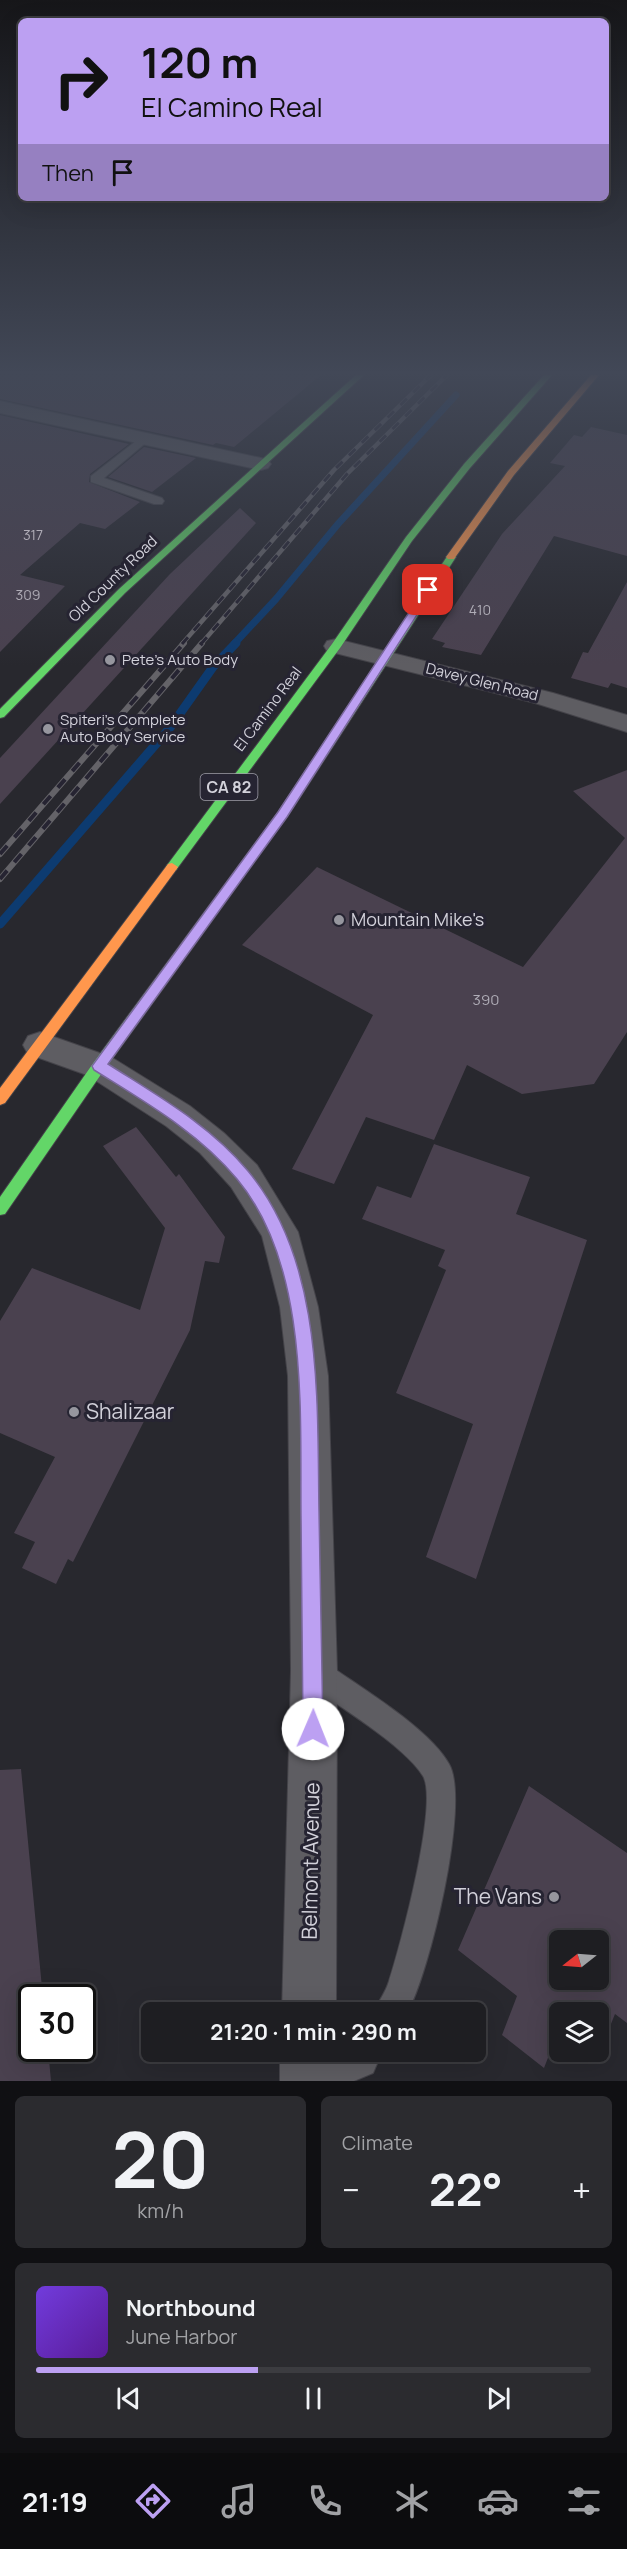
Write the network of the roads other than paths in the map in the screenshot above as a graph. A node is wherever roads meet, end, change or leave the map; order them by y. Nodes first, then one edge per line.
1 (103, 472) edge
2 (252, 472) edge
3 (462, 472) edge
4 (511, 472) edge
5 (158, 501) dead end
6 (336, 646) junction
7 (384, 658) junction
8 (0, 715) edge
9 (627, 724) edge
10 (40, 1045) junction
11 (99, 1066) junction
12 (0, 1099) edge
13 (0, 1209) edge
14 (314, 1671) junction
15 (309, 2002) edge
16 (395, 2002) edge
17 (308, 2062) edge
18 (359, 2062) edge
19 (308, 2081) edge
20 (317, 2081) edge

1 - 5 lane
2 - 8 main road, Old County Road
3 - 6 main road, El Camino Real / CA 82
4 - 7 main road
6 - 7 street, Davey Glen Road
6 - 10 main road, El Camino Real / CA 82
7 - 9 street, Davey Glen Road
7 - 11 main road
10 - 11 street, Belmont Avenue
10 - 12 main road, El Camino Real / CA 82
11 - 13 main road
11 - 14 street, Belmont Avenue
14 - 15 street, Belmont Avenue
14 - 16 lane
17 - 19 street
18 - 20 lane

